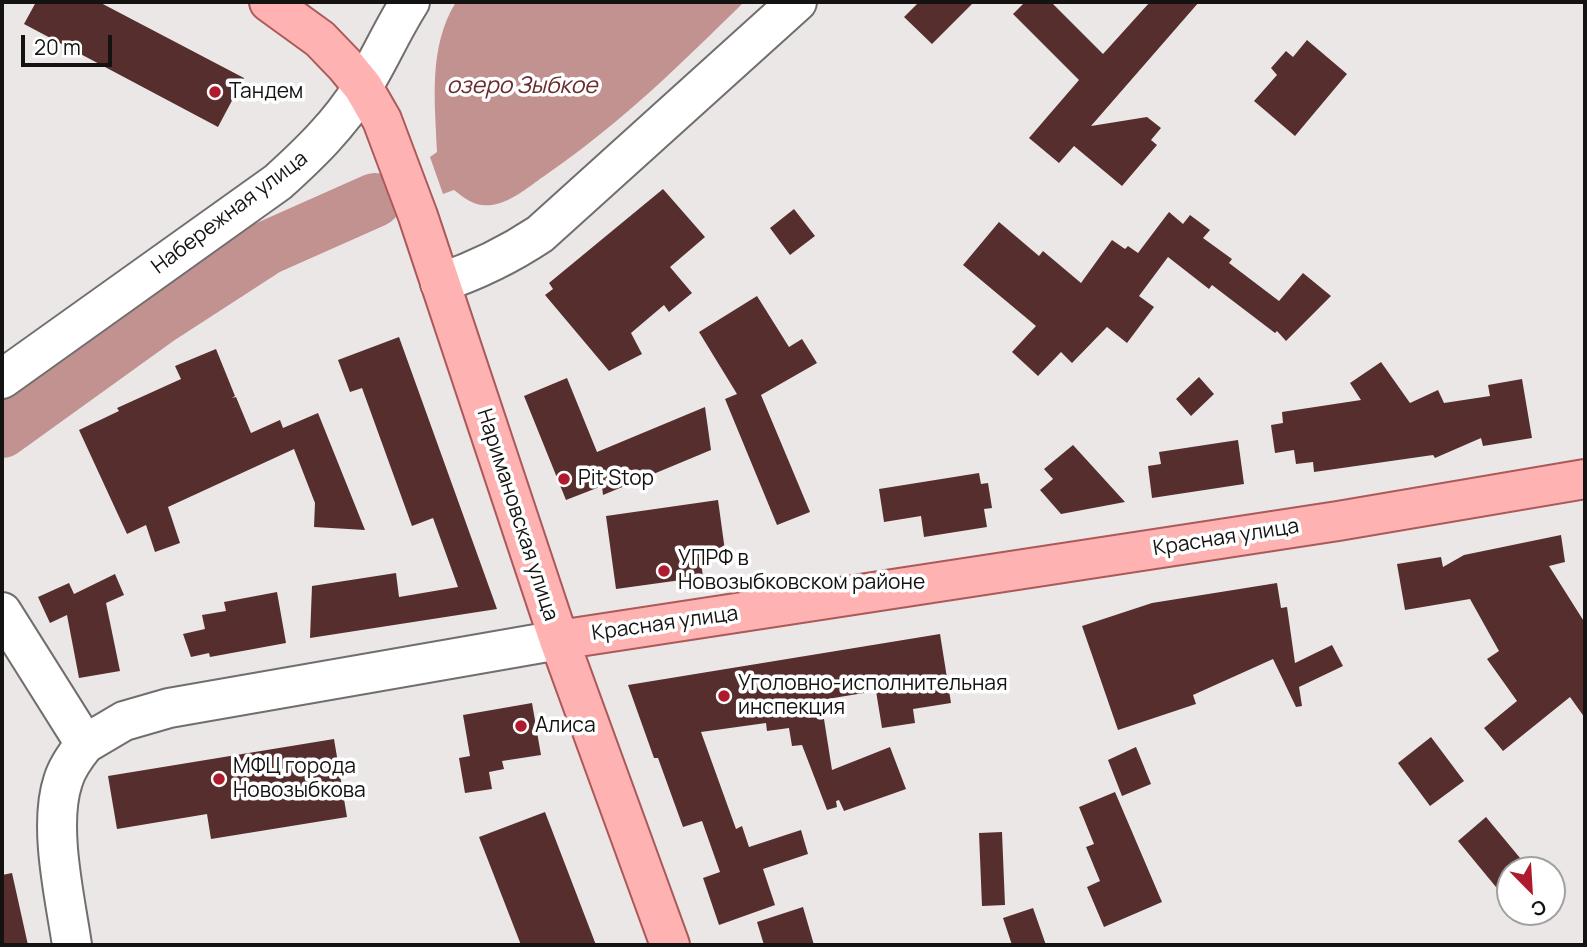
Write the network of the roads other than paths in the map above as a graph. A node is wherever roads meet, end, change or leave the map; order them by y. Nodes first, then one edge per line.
1 (269, 2) edge
2 (410, 2) edge
3 (797, 2) edge
4 (363, 87) junction
5 (440, 283) junction
6 (2, 380) edge
7 (1585, 479) edge
8 (2, 612) edge
9 (558, 640) junction
10 (85, 744) junction
11 (72, 945) edge
12 (670, 945) edge

1 - 4 main road, Наримановская улица
2 - 4 street, Набережная улица
3 - 5 street
4 - 5 main road, Наримановская улица
4 - 6 street, Набережная улица
5 - 9 main road, Наримановская улица
7 - 9 main road, Красная улица
8 - 10 street
9 - 10 street, Красная улица
9 - 12 main road, Наримановская улица
10 - 11 street

